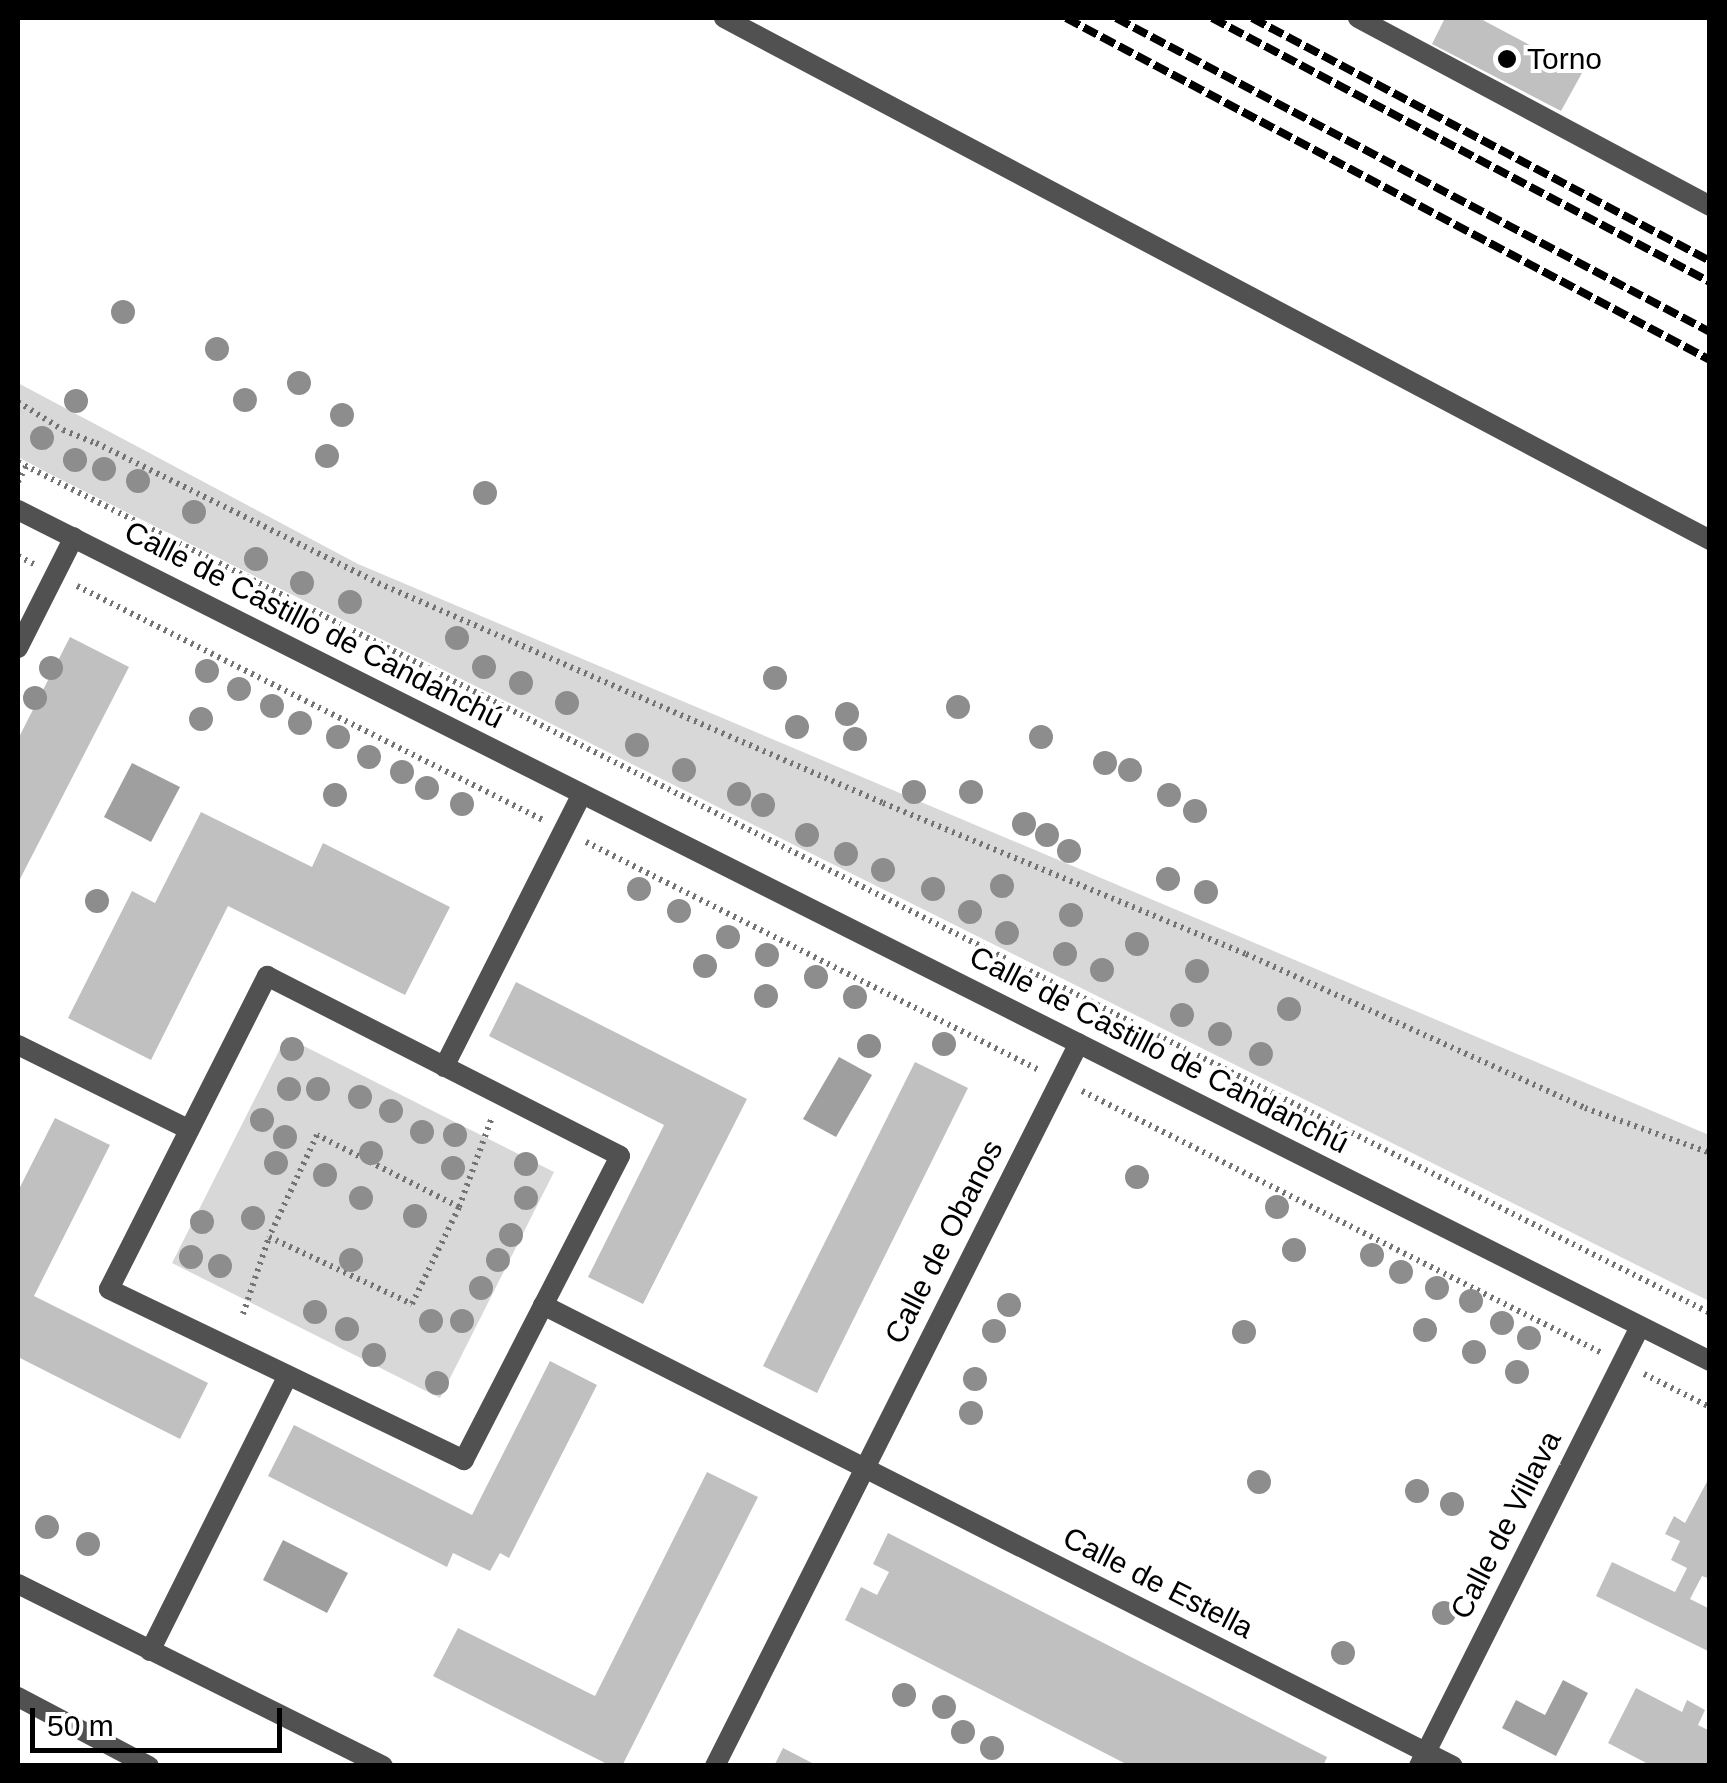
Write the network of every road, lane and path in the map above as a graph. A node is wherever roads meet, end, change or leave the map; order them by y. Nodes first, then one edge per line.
1 (724, 18) edge
2 (1358, 18) edge
3 (1710, 206) edge
4 (18, 402) edge
5 (22, 464) edge
6 (18, 482) edge
7 (19, 514) edge
8 (74, 537) junction
9 (1710, 540) edge
10 (119, 607) dead end
11 (18, 648) edge
12 (582, 794) junction
13 (538, 817) dead end
14 (592, 845) dead end
15 (1078, 1043) junction
16 (18, 1045) edge
17 (1014, 1057) dead end
18 (444, 1066) junction
19 (1087, 1094) dead end
20 (491, 1120) dead end
21 (188, 1129) junction
22 (1710, 1153) edge
23 (459, 1207) junction
24 (268, 1236) junction
25 (543, 1306) junction
26 (1710, 1313) edge
27 (243, 1314) dead end
28 (1640, 1326) junction
29 (1601, 1353) dead end
30 (1710, 1361) edge
31 (288, 1376) junction
32 (1650, 1377) dead end
33 (1710, 1407) edge
34 (864, 1468) junction
35 (18, 1584) edge
36 (150, 1651) junction
37 (18, 1698) edge
38 (1422, 1759) edge
39 (149, 1766) edge
40 (383, 1766) edge
41 (715, 1766) edge
42 (1453, 1766) edge

1 - 9 street
2 - 3 street
4 - 22 path
5 - 6 path
5 - 26 path
7 - 8 street, Calle de Castillo de Candanchú
8 - 11 street
8 - 12 street, Calle de Castillo de Candanchú
10 - 13 path
12 - 15 street, Calle de Castillo de Candanchú
12 - 18 street
14 - 17 path
15 - 28 street, Calle de Castillo de Candanchú
15 - 34 street, Calle de Obanos
16 - 21 street
18 - 21 street
18 - 25 street
19 - 29 path
20 - 23 path
21 - 31 street
23 - 24 path
23 - 24 path
24 - 27 path
25 - 31 street
25 - 34 street
28 - 30 street, Calle de Castillo de Candanchú
28 - 38 street, Calle de Villava
31 - 36 street
32 - 33 path
34 - 38 street, Calle de Estella
34 - 41 street, Calle de Obanos
35 - 36 street
36 - 40 street
37 - 39 street
38 - 42 street

